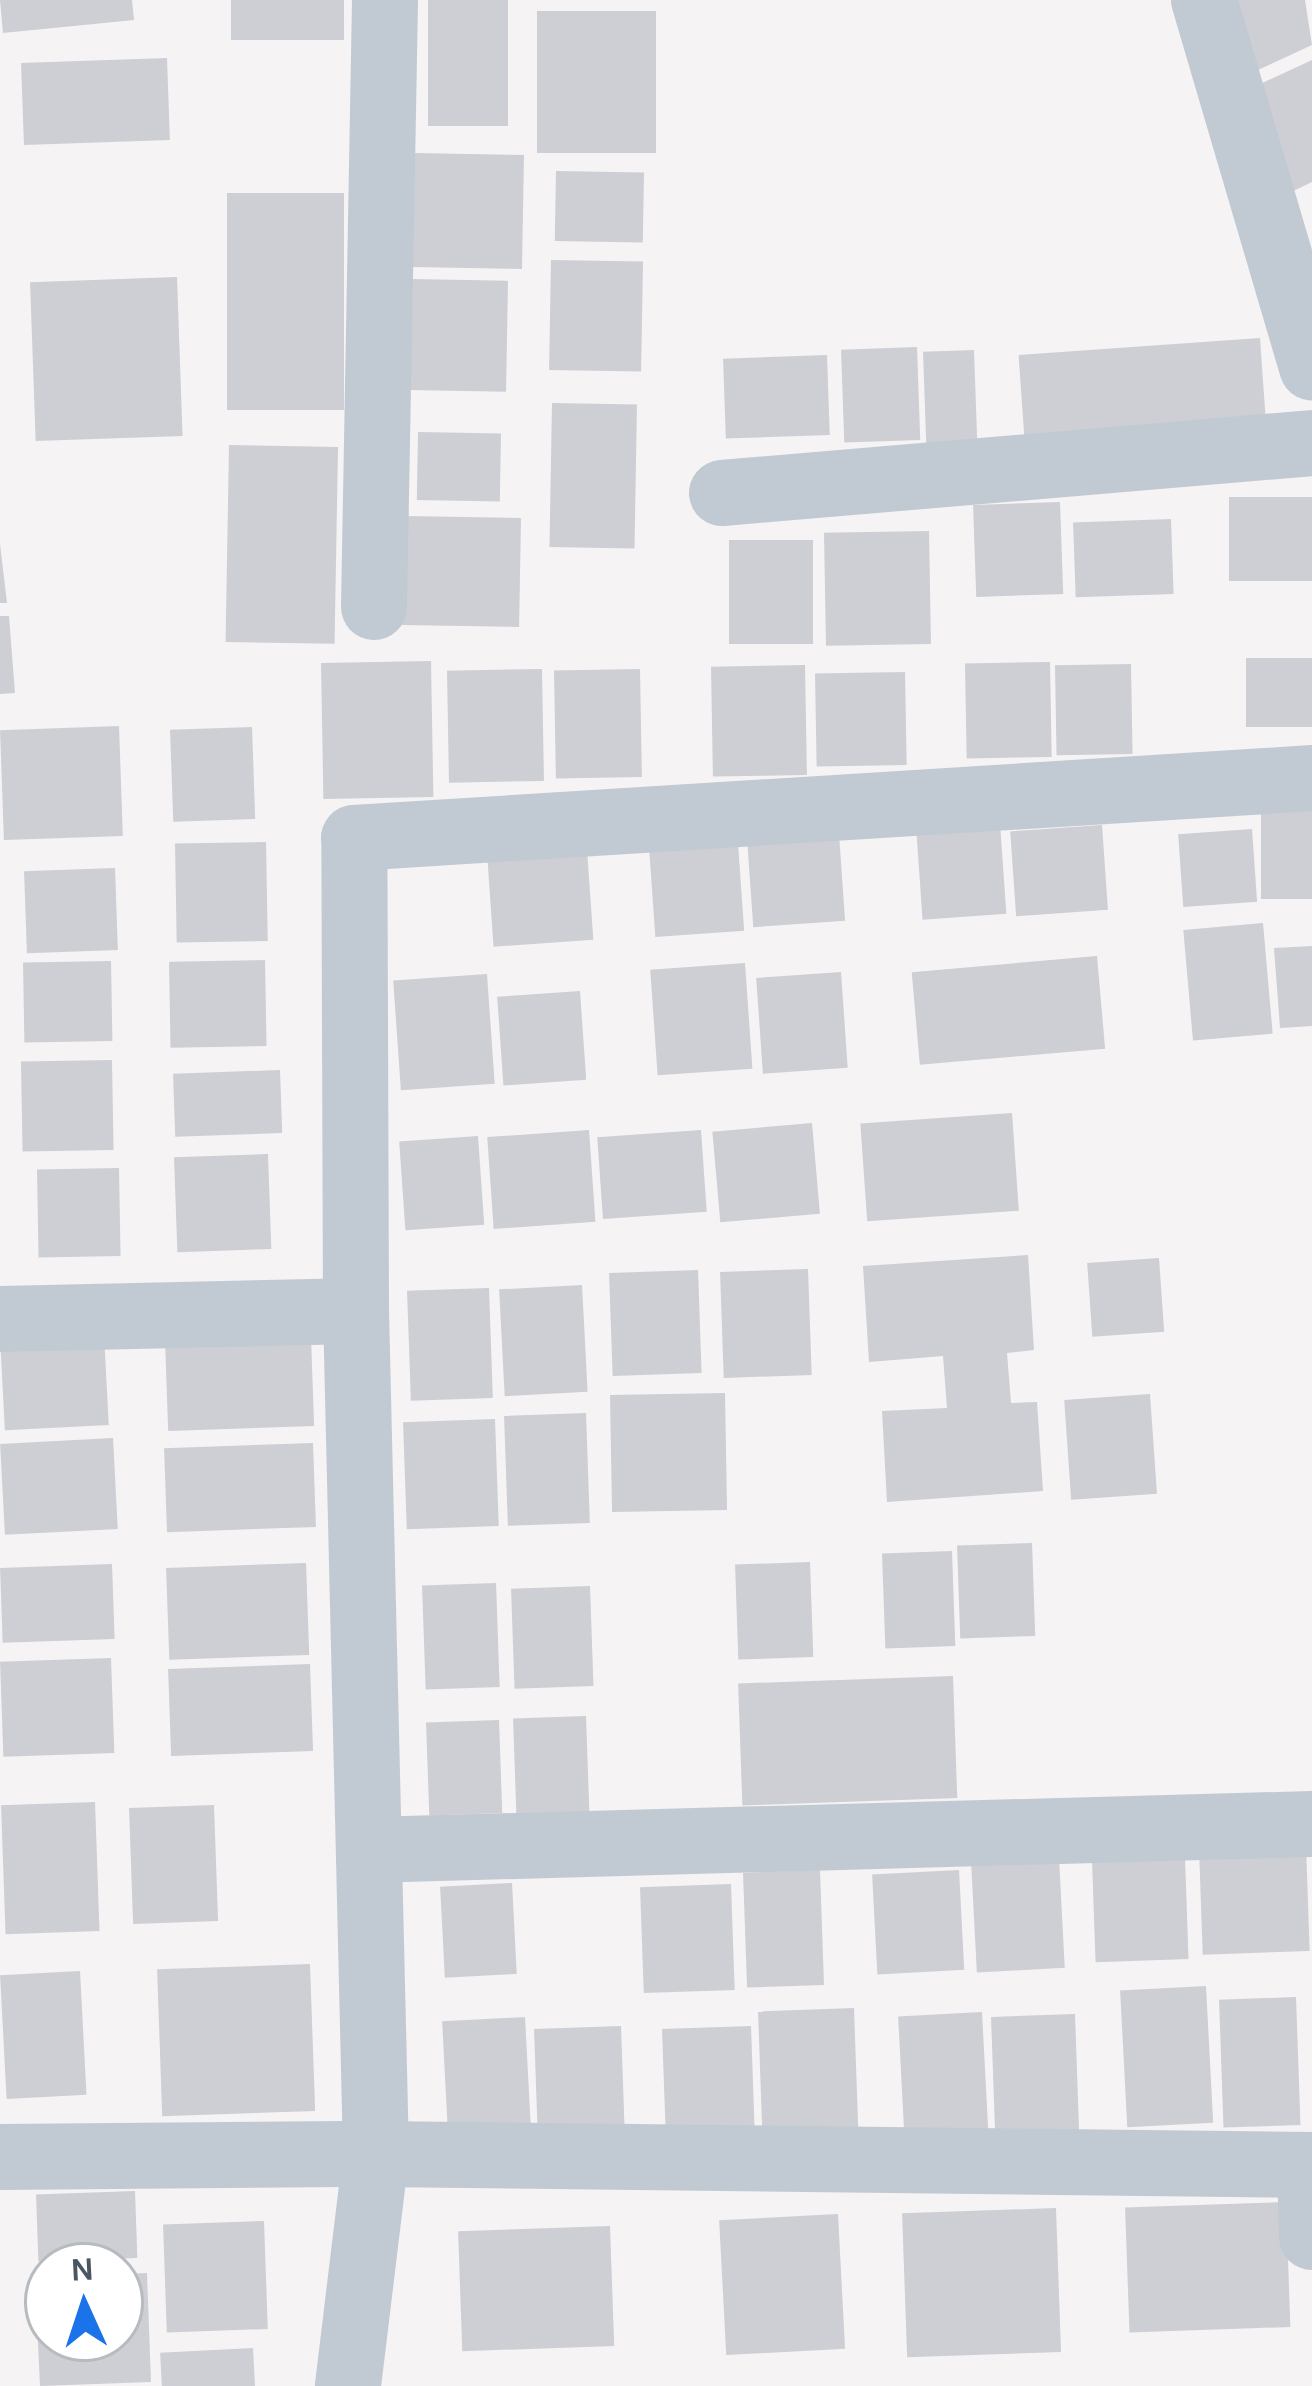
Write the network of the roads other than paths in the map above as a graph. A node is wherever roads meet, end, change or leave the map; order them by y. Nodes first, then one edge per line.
1 (385, 0) edge
2 (1204, 0) edge
3 (1312, 367) edge
4 (1312, 443) edge
5 (722, 493) dead end
6 (374, 607) dead end
7 (1312, 778) edge
8 (356, 1311) junction
9 (0, 1319) edge
10 (1312, 1824) edge
11 (369, 1850) junction
12 (376, 2154) junction
13 (0, 2157) edge
14 (1311, 2164) edge
15 (1312, 2237) edge
16 (348, 2386) edge

1 - 6 street
2 - 3 street
4 - 5 street
7 - 8 street
8 - 9 street
8 - 11 street
10 - 11 street
11 - 12 street
12 - 13 street
12 - 14 street
12 - 16 street
14 - 15 street

